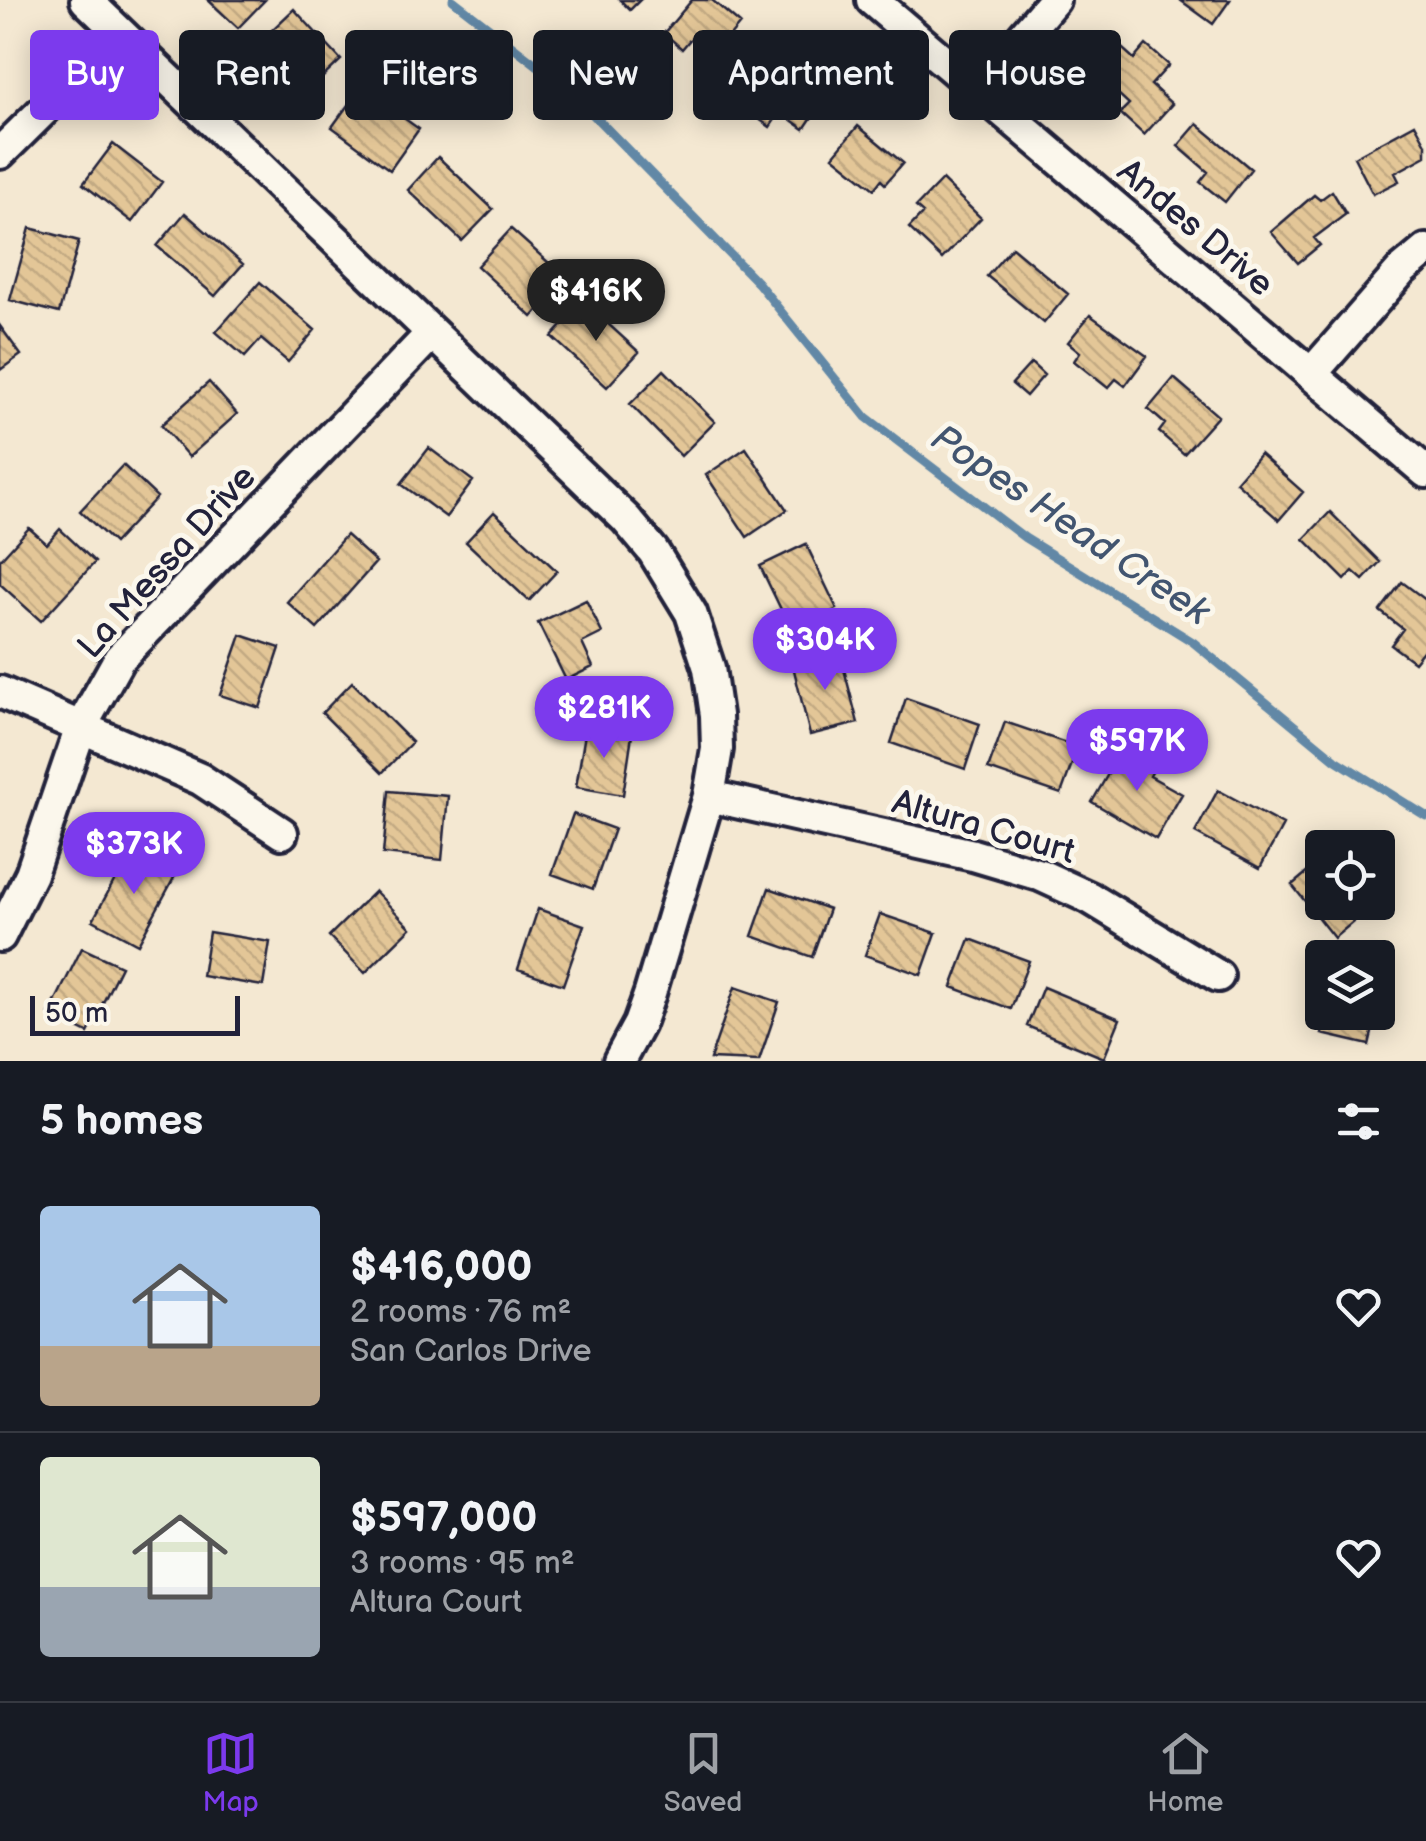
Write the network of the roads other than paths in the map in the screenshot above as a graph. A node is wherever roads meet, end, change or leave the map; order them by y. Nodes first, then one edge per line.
1 (86, 0) edge
2 (872, 0) edge
3 (1054, 0) edge
4 (117, 30) edge
5 (1028, 30) edge
6 (949, 66) edge
7 (159, 71) edge
8 (34, 120) edge
9 (1012, 120) edge
10 (0, 153) edge
11 (1426, 250) edge
12 (431, 334) junction
13 (1311, 374) junction
14 (1426, 472) edge
15 (0, 692) edge
16 (82, 727) junction
17 (709, 796) junction
18 (282, 833) dead end
19 (0, 936) edge
20 (1218, 976) dead end
21 (618, 1061) edge

1 - 4 street
2 - 6 street, Andes Drive
3 - 5 street
7 - 12 street
8 - 10 street
9 - 13 street, Andes Drive
11 - 13 street
12 - 16 street, La Messa Drive
12 - 17 street
13 - 14 street, Andes Drive
15 - 16 street
16 - 18 street
16 - 19 street, La Messa Drive
17 - 20 street, Altura Court
17 - 21 street

